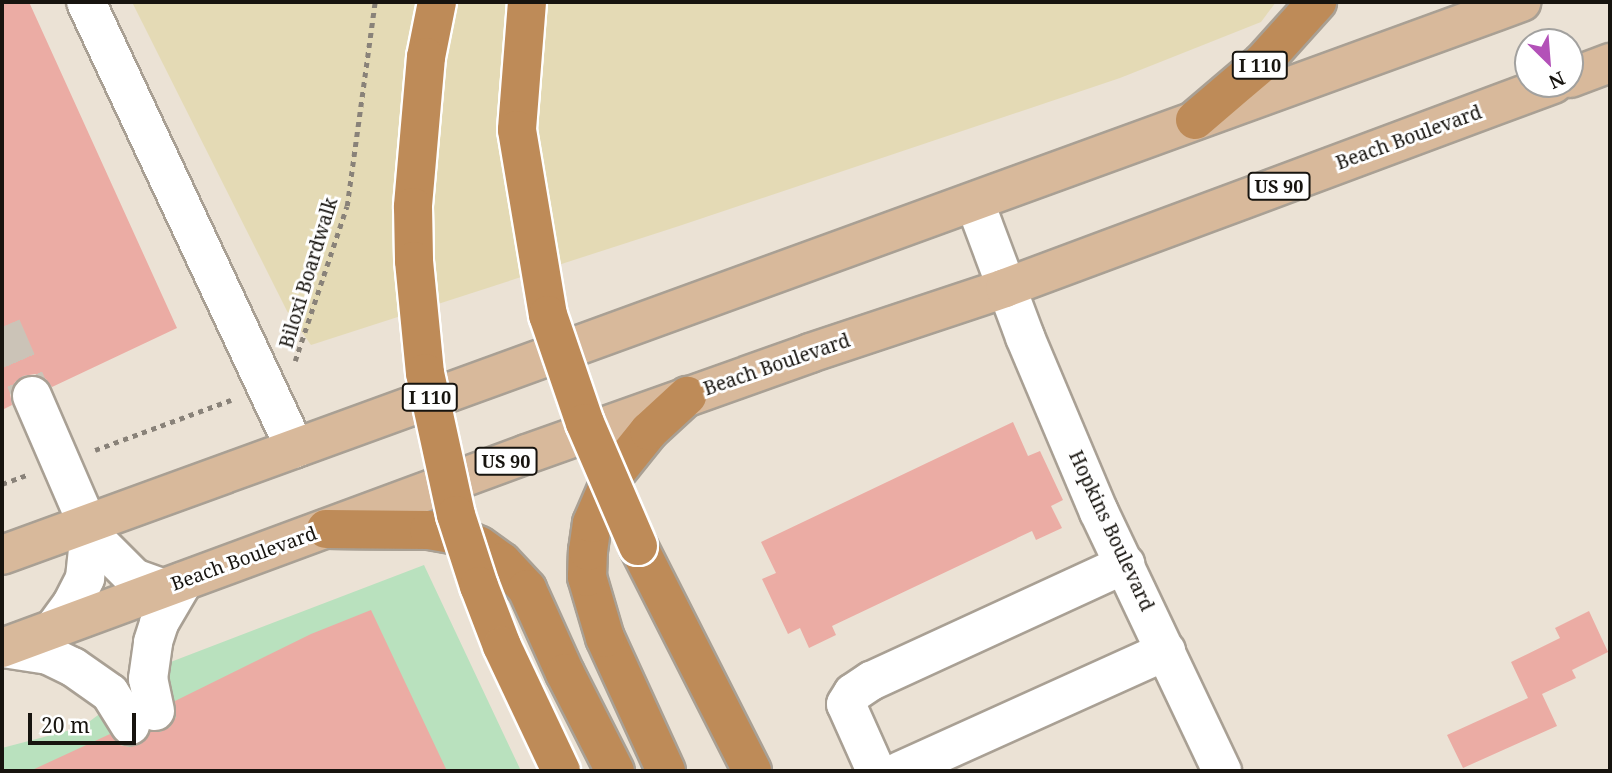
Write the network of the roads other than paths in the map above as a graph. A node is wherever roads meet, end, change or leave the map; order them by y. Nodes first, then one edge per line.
1 (86, 2) edge
2 (437, 2) edge
3 (527, 2) edge
4 (1317, 2) edge
5 (1521, 2) edge
6 (1610, 63) edge
7 (1584, 73) edge
8 (1515, 98) edge
9 (1195, 120) junction
10 (975, 203) junction
11 (1005, 288) junction
12 (32, 396) tunnel mouth
13 (687, 396) junction
14 (295, 448) junction
15 (86, 525) junction
16 (326, 529) junction
17 (2, 555) edge
18 (1125, 564) junction
19 (173, 586) junction
20 (53, 630) junction
21 (2, 648) edge
22 (1166, 651) junction
23 (561, 771) edge
24 (615, 771) edge
25 (666, 771) edge
26 (752, 771) edge
27 (876, 771) edge
28 (900, 771) edge
29 (1222, 771) edge

1 - 14 street
2 - 23 highway, I 110, bridge
3 - 26 highway, bridge
4 - 9 highway, I 110
5 - 9 main road
6 - 7 main road
8 - 11 main road, Beach Boulevard / US 90
9 - 10 main road
10 - 11 street, Hopkins Boulevard
10 - 14 main road
11 - 13 main road, Beach Boulevard / US 90
11 - 18 street, Hopkins Boulevard
12 - 15 street
13 - 16 main road, Beach Boulevard / US 90
13 - 25 highway
14 - 15 main road
15 - 17 main road
15 - 19 street
15 - 20 street
16 - 19 main road, Beach Boulevard / US 90
16 - 24 highway
18 - 22 street, Hopkins Boulevard
18 - 27 street
19 - 20 main road, Beach Boulevard / US 90
19 - 21 street
20 - 21 main road, Beach Boulevard / US 90
22 - 28 street
22 - 29 street, Hopkins Boulevard

